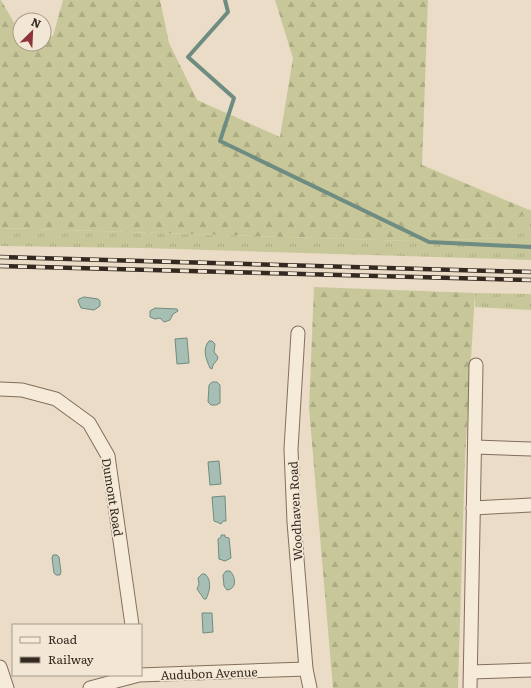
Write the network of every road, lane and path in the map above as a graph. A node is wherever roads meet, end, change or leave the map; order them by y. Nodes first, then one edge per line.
1 (298, 333) dead end
2 (476, 365) dead end
3 (0, 389) edge
4 (475, 447) junction
5 (531, 449) edge
6 (531, 505) edge
7 (473, 508) junction
8 (132, 624) edge
9 (0, 667) edge
10 (306, 669) junction
11 (531, 670) edge
12 (471, 672) junction
13 (142, 675) edge
14 (135, 676) edge
15 (7, 688) edge
16 (90, 688) edge
17 (310, 688) edge
18 (470, 688) edge

1 - 10 street, Woodhaven Road
2 - 4 street
3 - 8 street, Dumont Road
4 - 5 street
4 - 7 street
6 - 7 street
7 - 12 street
9 - 15 street
10 - 13 street, Audubon Avenue
10 - 17 street, Woodhaven Road
11 - 12 street
12 - 18 street
14 - 16 street, Audubon Avenue

